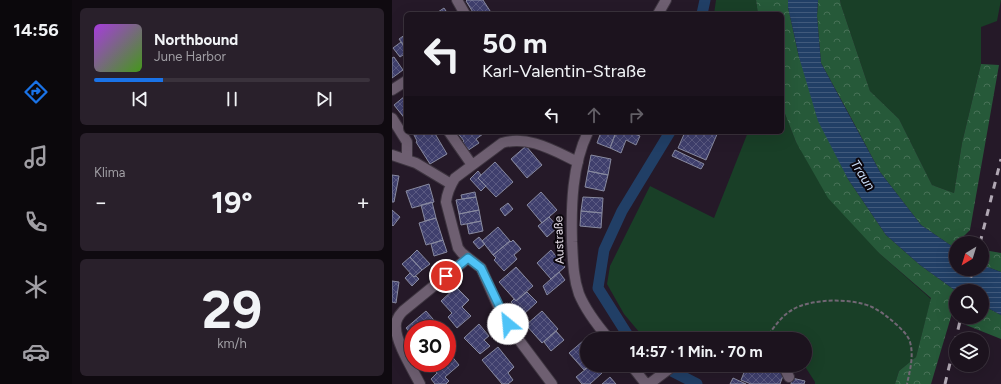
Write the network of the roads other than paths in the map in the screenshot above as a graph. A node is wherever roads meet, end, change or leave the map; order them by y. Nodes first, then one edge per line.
1 (457, 0) edge
2 (666, 0) edge
3 (464, 12) edge
4 (659, 12) edge
5 (404, 82) edge
6 (392, 90) edge
7 (392, 118) edge
8 (450, 134) edge
9 (587, 134) edge
10 (522, 136) edge
11 (392, 155) edge
12 (407, 159) junction
13 (578, 162) junction
14 (472, 165) junction
15 (451, 184) junction
16 (468, 258) junction
17 (395, 318) edge
18 (604, 332) edge
19 (637, 372) edge
20 (665, 372) edge
21 (786, 372) edge
22 (789, 377) dead end
23 (420, 384) edge
24 (552, 384) edge
25 (647, 384) edge

1 - 3 street
2 - 4 street
5 - 6 street
7 - 12 street
8 - 14 street
9 - 13 street, Austraße
10 - 13 street
10 - 14 street
11 - 12 street
12 - 15 street
13 - 18 street, Austraße
14 - 15 street
15 - 16 street
16 - 17 street
16 - 24 street
17 - 23 street
19 - 25 street
20 - 25 street
21 - 22 street

